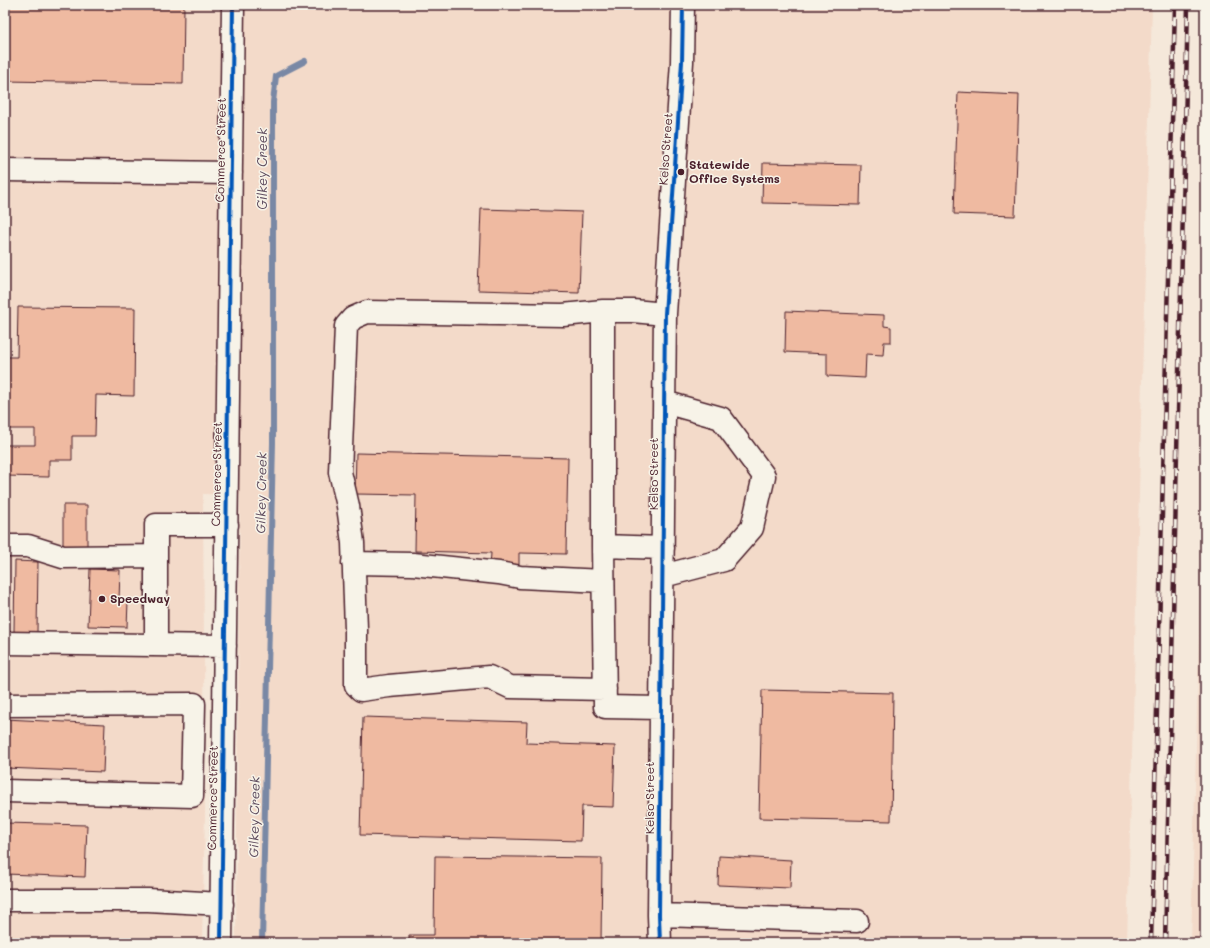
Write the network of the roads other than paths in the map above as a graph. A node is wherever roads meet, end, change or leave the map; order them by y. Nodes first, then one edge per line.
1 (233, 5) edge
2 (683, 5) edge
3 (5, 170) edge
4 (231, 173) junction
5 (603, 311) junction
6 (665, 314) junction
7 (664, 402) junction
8 (226, 525) junction
9 (5, 546) edge
10 (602, 546) junction
11 (663, 548) junction
12 (156, 556) junction
13 (353, 563) junction
14 (663, 576) junction
15 (603, 581) junction
16 (5, 643) edge
17 (156, 645) junction
18 (225, 646) junction
19 (605, 689) junction
20 (5, 705) edge
21 (660, 708) junction
22 (5, 792) edge
23 (5, 900) edge
24 (222, 904) junction
25 (659, 916) junction
26 (857, 921) dead end
27 (221, 943) edge
28 (660, 943) edge

1 - 4 street, Commerce Street
2 - 6 street, Kelso Street
3 - 4 street
4 - 8 street, Commerce Street
5 - 6 street
5 - 10 street
5 - 13 street
6 - 7 street, Kelso Street
7 - 11 street, Kelso Street
7 - 14 street
8 - 12 street
8 - 18 street, Commerce Street
9 - 12 street
10 - 11 street
10 - 15 street
11 - 14 street, Kelso Street
12 - 17 street
13 - 15 street
13 - 19 street
14 - 21 street, Kelso Street
15 - 19 street
16 - 17 street
17 - 18 street
18 - 24 street, Commerce Street
19 - 21 street
20 - 22 street
21 - 25 street, Kelso Street
23 - 24 street
24 - 27 street, Commerce Street
25 - 26 street
25 - 28 street, Kelso Street

